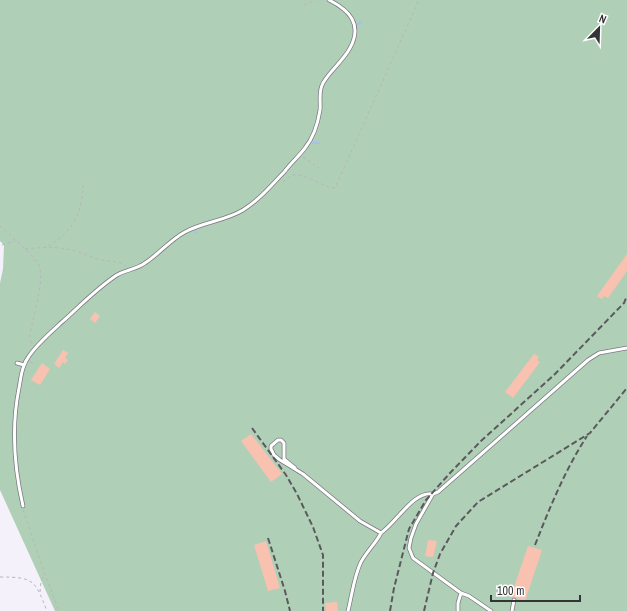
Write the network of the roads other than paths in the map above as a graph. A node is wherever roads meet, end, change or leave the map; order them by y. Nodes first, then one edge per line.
1 (329, 0) edge
2 (627, 348) edge
3 (18, 364) dead end
4 (24, 365) junction
5 (295, 468) junction
6 (433, 494) junction
7 (22, 506) road end
8 (381, 533) junction
9 (461, 593) junction
10 (514, 600) dead end
11 (348, 611) edge
12 (458, 611) edge
13 (491, 611) edge
14 (512, 611) edge

1 - 4 lane
2 - 6 lane
3 - 4 lane
4 - 7 lane
5 - 5 lane
5 - 8 lane
6 - 8 lane
6 - 9 lane
8 - 11 lane
9 - 12 lane
9 - 13 lane
10 - 14 lane

